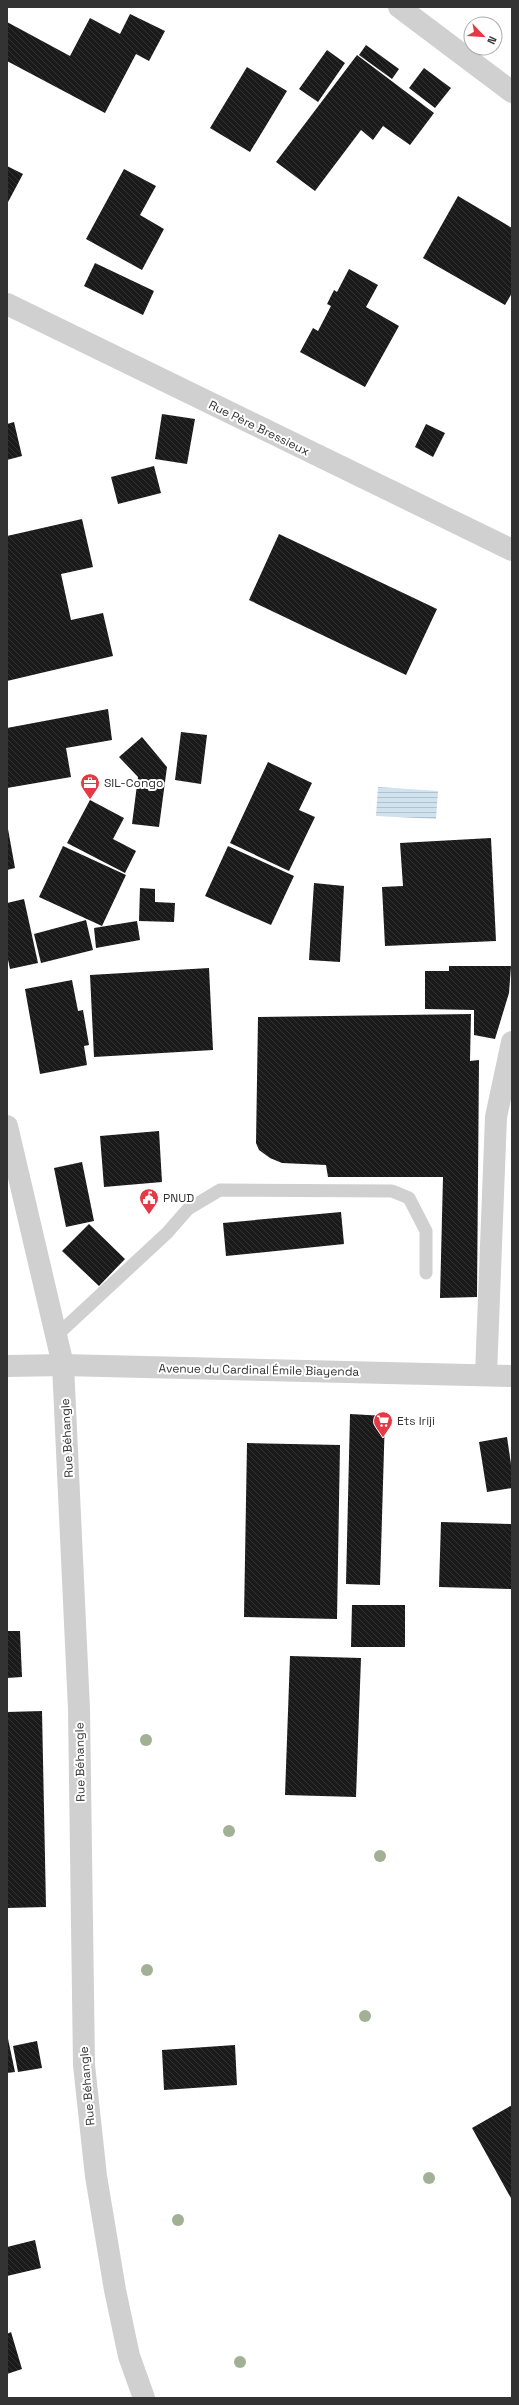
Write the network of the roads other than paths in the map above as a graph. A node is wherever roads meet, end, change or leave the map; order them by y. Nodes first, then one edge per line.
1 (399, 7) edge
2 (512, 92) edge
3 (7, 304) edge
4 (512, 550) edge
5 (512, 1042) edge
6 (7, 1126) edge
7 (426, 1273) dead end
8 (57, 1335) junction
9 (63, 1365) junction
10 (7, 1366) edge
11 (486, 1375) junction
12 (512, 1376) edge
13 (144, 2398) edge

1 - 2 street
3 - 4 street, Rue Père Bressieux
5 - 11 street
6 - 8 street, Rue Béhangle
7 - 8 lane
8 - 9 street, Rue Béhangle
9 - 10 street, Avenue du Cardinal Émile Biayenda
9 - 11 street, Avenue du Cardinal Émile Biayenda
9 - 13 street, Rue Béhangle
11 - 12 street, Avenue du Cardinal Émile Biayenda

